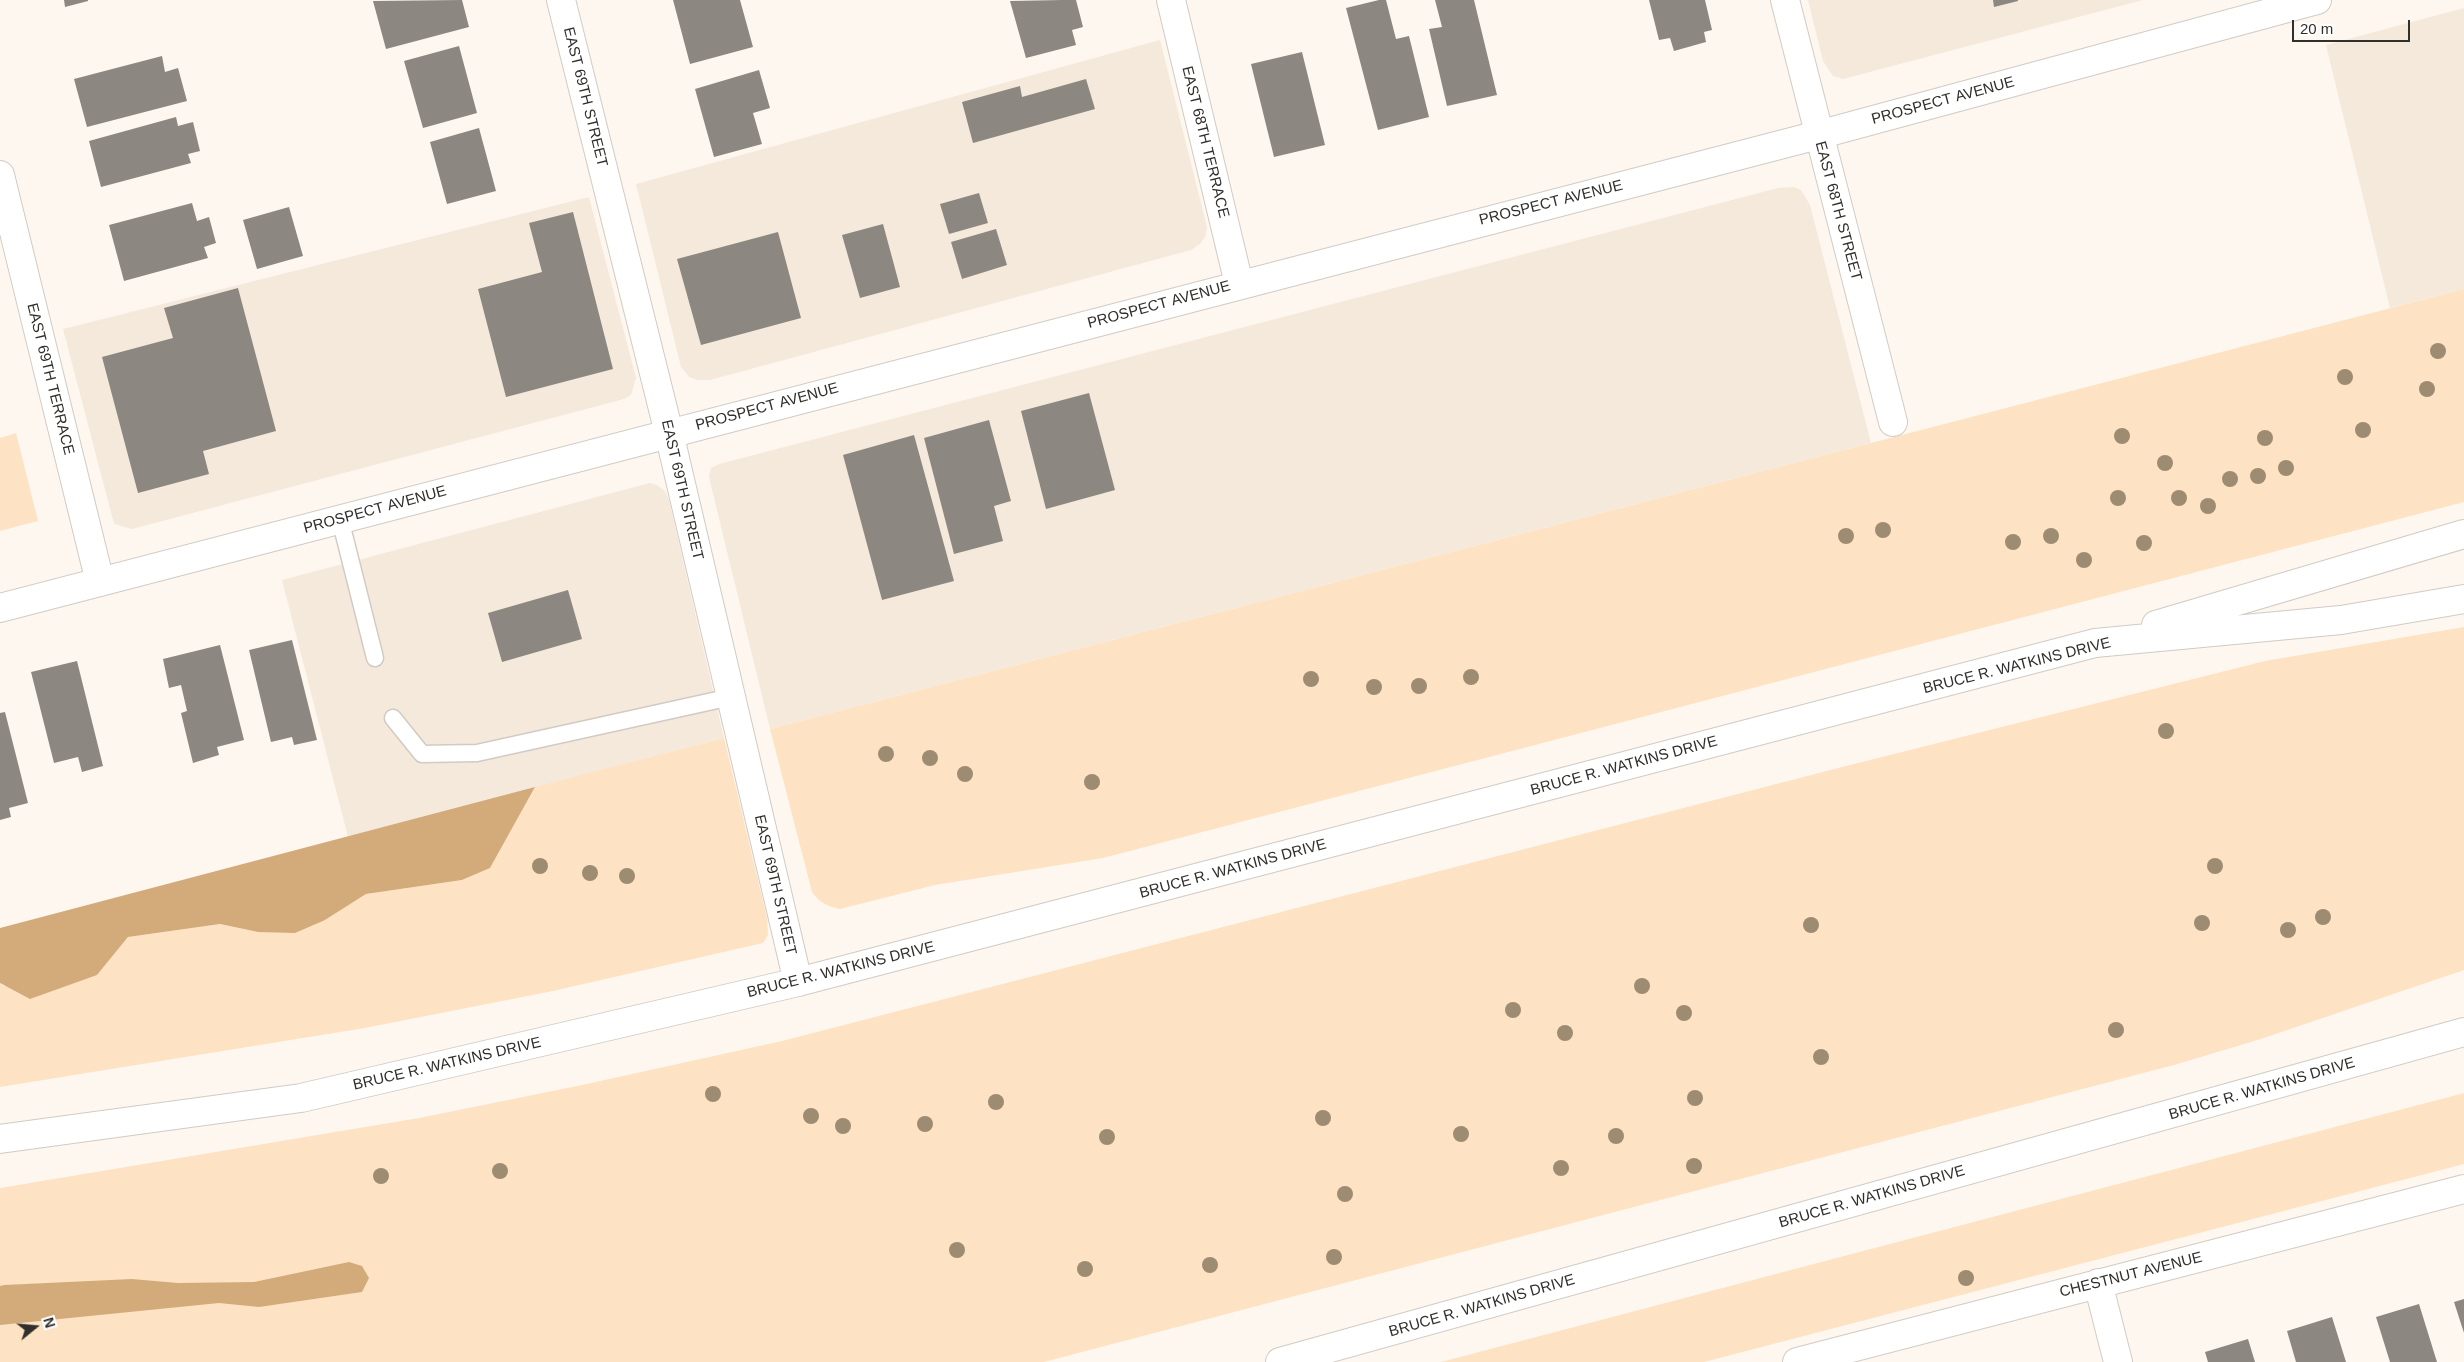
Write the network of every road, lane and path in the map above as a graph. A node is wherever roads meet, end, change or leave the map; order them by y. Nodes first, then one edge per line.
1 (561, 0) edge
2 (1171, 0) edge
3 (1785, 0) edge
4 (2317, 0) edge
5 (1818, 135) junction
6 (0, 175) edge
7 (1239, 284) junction
8 (1893, 422) dead end
9 (669, 433) junction
10 (340, 520) junction
11 (2464, 534) edge
12 (100, 582) junction
13 (2464, 599) edge
14 (0, 608) edge
15 (2095, 643) junction
16 (375, 658) dead end
17 (731, 696) junction
18 (393, 718) dead end
19 (798, 982) junction
20 (2461, 1033) edge
21 (0, 1138) edge
22 (2464, 1189) edge
23 (2098, 1283) junction
24 (1280, 1362) edge
25 (1798, 1362) edge
26 (2118, 1362) edge

1 - 9 main road, EAST 69TH STREET
2 - 7 main road, EAST 68TH TERRACE
3 - 5 main road, EAST 68TH STREET
4 - 5 main road, PROSPECT AVENUE
5 - 7 main road, PROSPECT AVENUE
5 - 8 main road, EAST 68TH STREET
6 - 12 main road, EAST 69TH TERRACE
7 - 9 main road, PROSPECT AVENUE
9 - 10 main road, PROSPECT AVENUE
9 - 17 main road, EAST 69TH STREET
10 - 12 main road, PROSPECT AVENUE
10 - 16 lane
11 - 15 main road
12 - 14 main road, PROSPECT AVENUE
13 - 15 main road, BRUCE R. WATKINS DRIVE
15 - 19 main road, BRUCE R. WATKINS DRIVE
17 - 18 lane
17 - 19 main road, EAST 69TH STREET
19 - 21 main road, BRUCE R. WATKINS DRIVE
20 - 24 main road, BRUCE R. WATKINS DRIVE
22 - 23 main road, CHESTNUT AVENUE
23 - 25 main road, CHESTNUT AVENUE
23 - 26 main road

